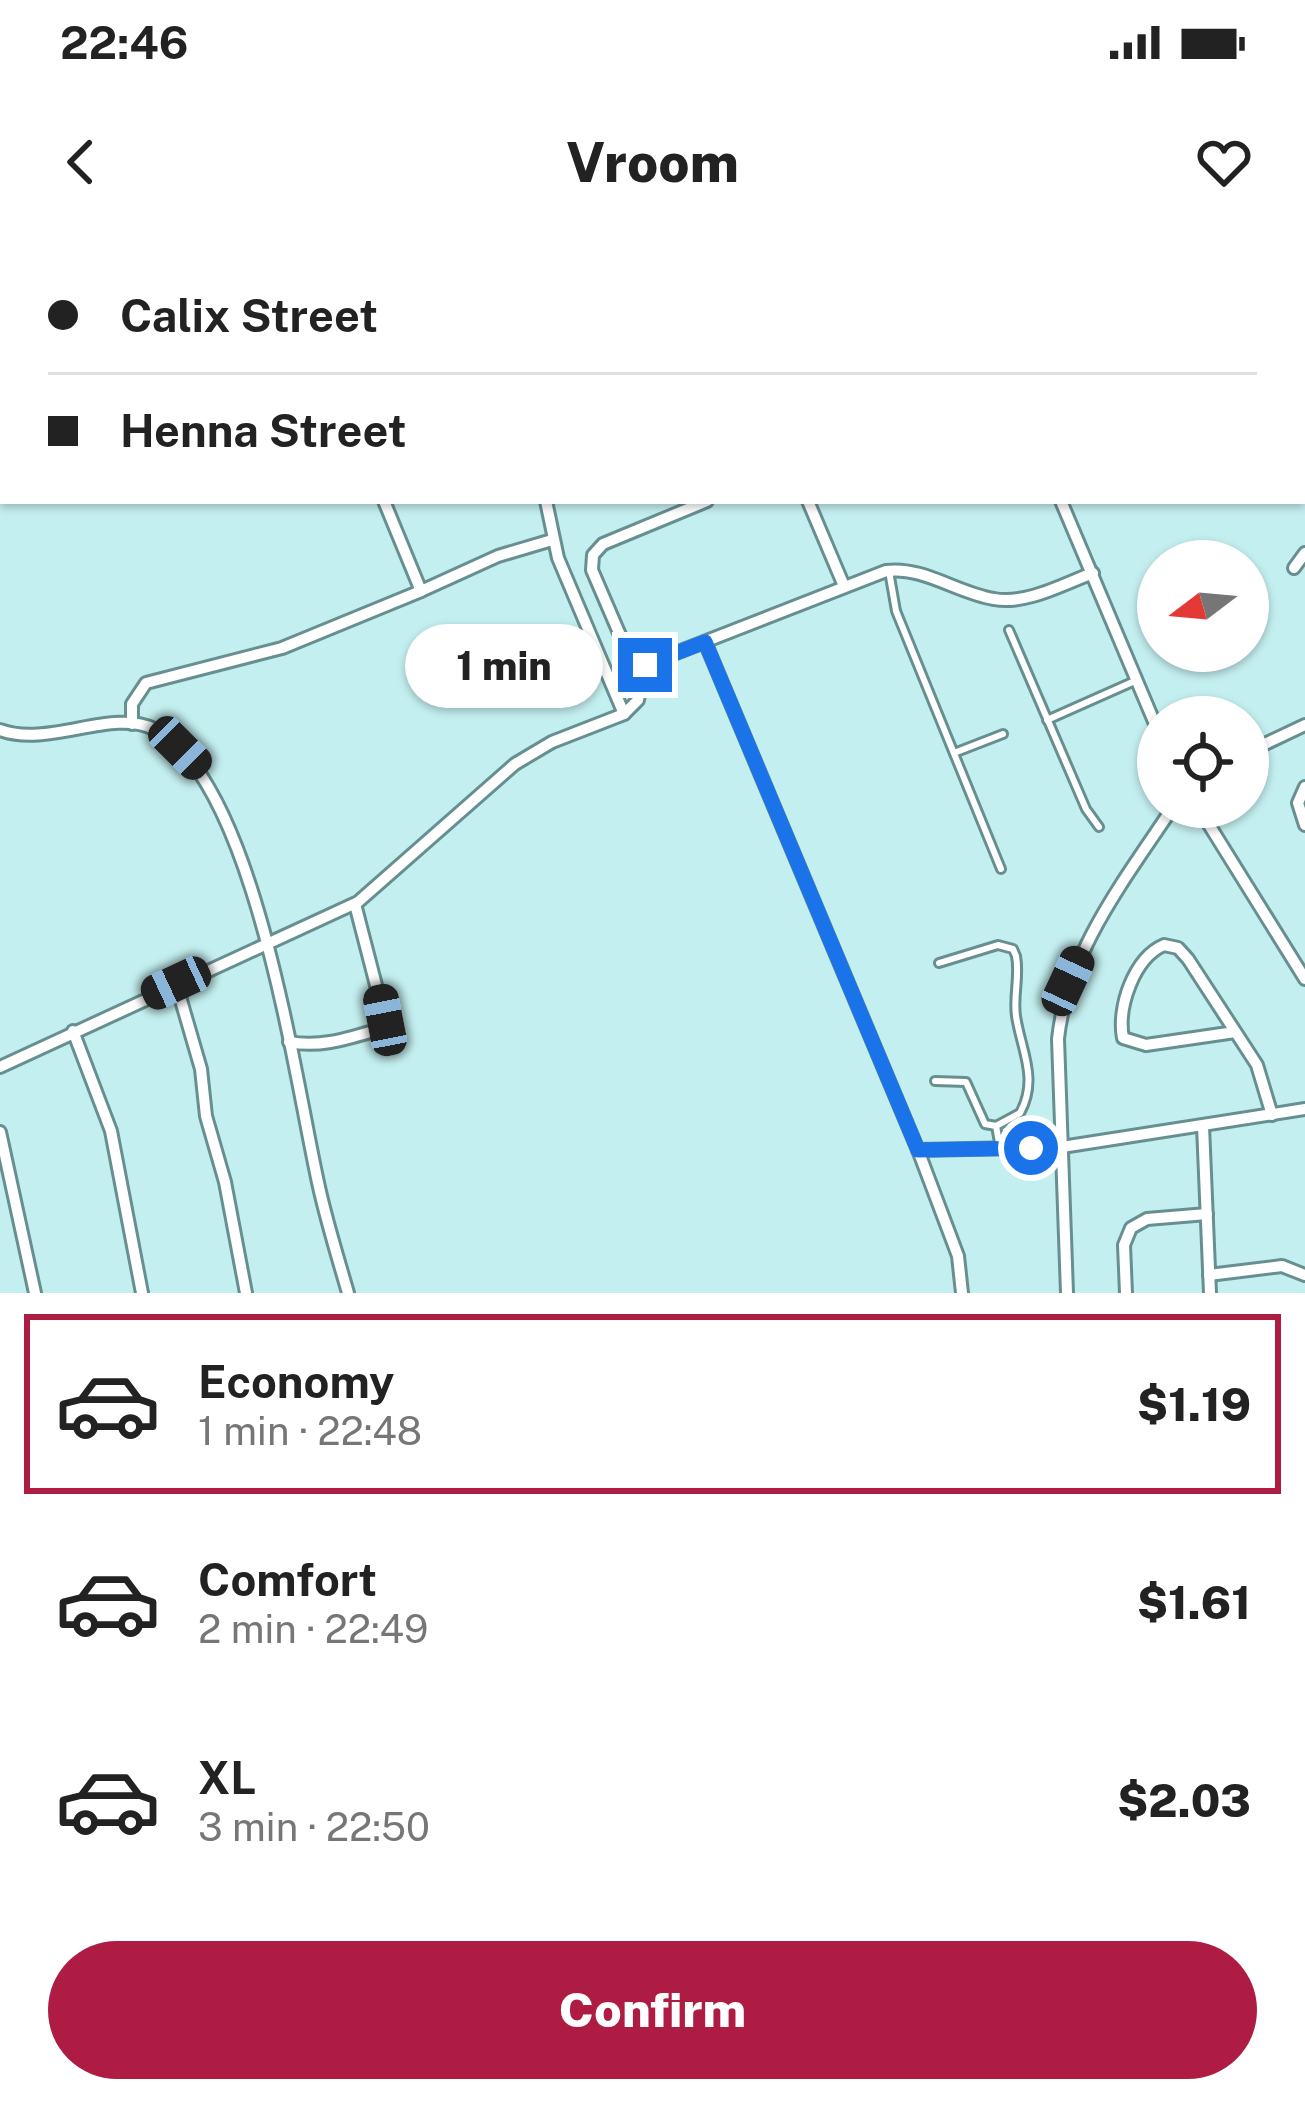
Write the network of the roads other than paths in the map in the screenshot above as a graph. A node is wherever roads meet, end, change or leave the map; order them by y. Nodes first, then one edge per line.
1 (385, 504) edge
2 (546, 504) edge
3 (700, 504) edge
4 (809, 504) edge
5 (1062, 504) edge
6 (552, 540) junction
7 (1305, 554) edge
8 (1294, 568) dead end
9 (889, 571) junction
10 (1093, 573) junction
11 (844, 586) junction
12 (421, 591) junction
13 (1009, 630) dead end
14 (705, 642) junction
15 (645, 665) junction
16 (1137, 680) junction
17 (1144, 696) edge
18 (624, 714) junction
19 (1047, 720) junction
20 (132, 724) junction
21 (1305, 725) edge
22 (0, 730) edge
23 (1003, 734) dead end
24 (1269, 742) edge
25 (954, 753) junction
26 (1305, 788) edge
27 (1305, 825) edge
28 (1099, 827) dead end
29 (1160, 828) edge
30 (1211, 828) edge
31 (1001, 868) dead end
32 (355, 904) junction
33 (266, 941) junction
34 (939, 963) dead end
35 (1305, 979) edge
36 (176, 983) junction
37 (74, 1031) junction
38 (1235, 1032) junction
39 (290, 1042) junction
40 (0, 1066) edge
41 (935, 1082) dead end
42 (1305, 1109) edge
43 (1272, 1115) junction
44 (996, 1126) junction
45 (1203, 1126) junction
46 (0, 1132) edge
47 (1062, 1147) junction
48 (1000, 1148) junction
49 (918, 1150) junction
50 (1207, 1214) junction
51 (1209, 1275) junction
52 (1305, 1275) edge
53 (35, 1293) edge
54 (142, 1293) edge
55 (246, 1293) edge
56 (348, 1293) edge
57 (962, 1293) edge
58 (1067, 1293) edge
59 (1126, 1293) edge
60 (1210, 1293) edge

1 - 12 street
2 - 6 street
3 - 15 street
4 - 11 street
5 - 10 street
6 - 12 street
6 - 18 street
7 - 8 street
9 - 10 street
9 - 11 street
9 - 25 lane
10 - 16 street
11 - 14 street
12 - 20 street
13 - 19 lane
14 - 15 street
14 - 49 street
15 - 18 street
16 - 17 street
16 - 19 lane
18 - 32 street
19 - 28 lane
20 - 22 street
20 - 33 street
21 - 24 street
23 - 25 lane
25 - 31 lane
26 - 27 street
29 - 47 street
30 - 35 street
32 - 33 street
32 - 39 street
33 - 36 street
33 - 39 street
34 - 44 lane
36 - 37 street
36 - 55 street
37 - 40 street
37 - 54 street
38 - 38 street
38 - 43 street
39 - 56 street
41 - 44 lane
42 - 43 street
43 - 45 street
44 - 48 lane
45 - 47 street
45 - 50 street
46 - 53 street
47 - 48 street
47 - 58 street
48 - 49 street
49 - 57 street
50 - 51 street
50 - 59 street
51 - 52 street
51 - 60 street

